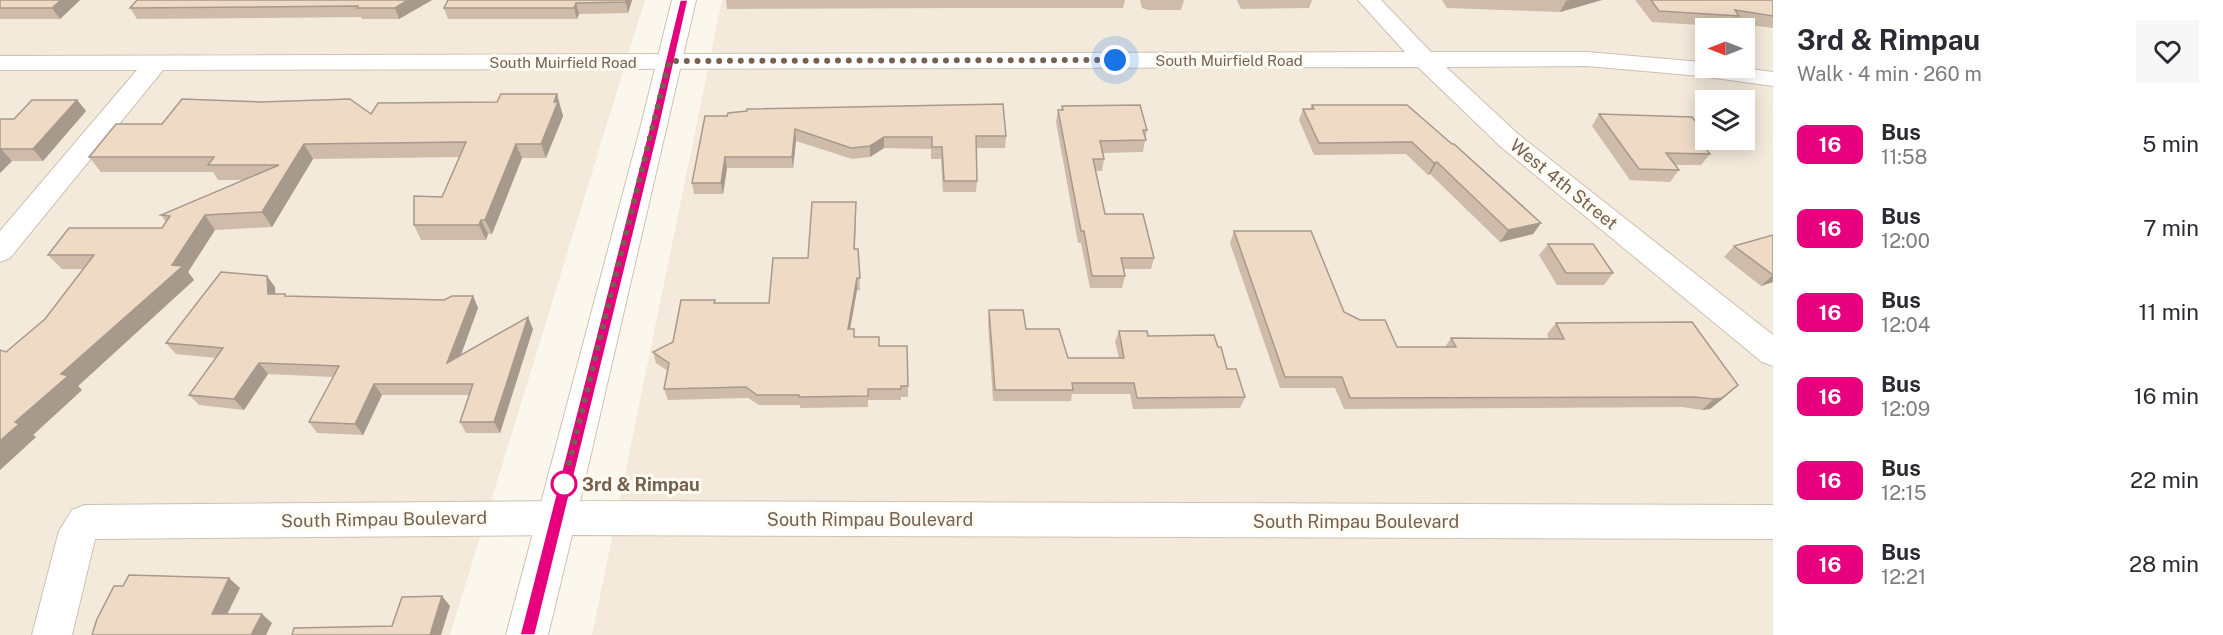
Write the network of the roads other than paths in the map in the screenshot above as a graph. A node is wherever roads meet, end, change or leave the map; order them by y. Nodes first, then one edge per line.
1 (684, 0) edge
2 (1370, 0) edge
3 (1424, 59) junction
4 (669, 61) junction
5 (157, 62) junction
6 (0, 63) edge
7 (1773, 79) edge
8 (0, 251) edge
9 (1773, 353) edge
10 (556, 518) junction
11 (1773, 522) edge
12 (52, 635) edge
13 (527, 635) edge

1 - 4 street
2 - 3 street, West 4th Street
3 - 4 street, South Muirfield Road
3 - 7 street, South Muirfield Road
3 - 9 street, West 4th Street
4 - 5 street, South Muirfield Road
4 - 10 street
5 - 6 street, South Muirfield Road
5 - 8 street
10 - 11 street, South Rimpau Boulevard
10 - 12 street, South Rimpau Boulevard
10 - 13 street

